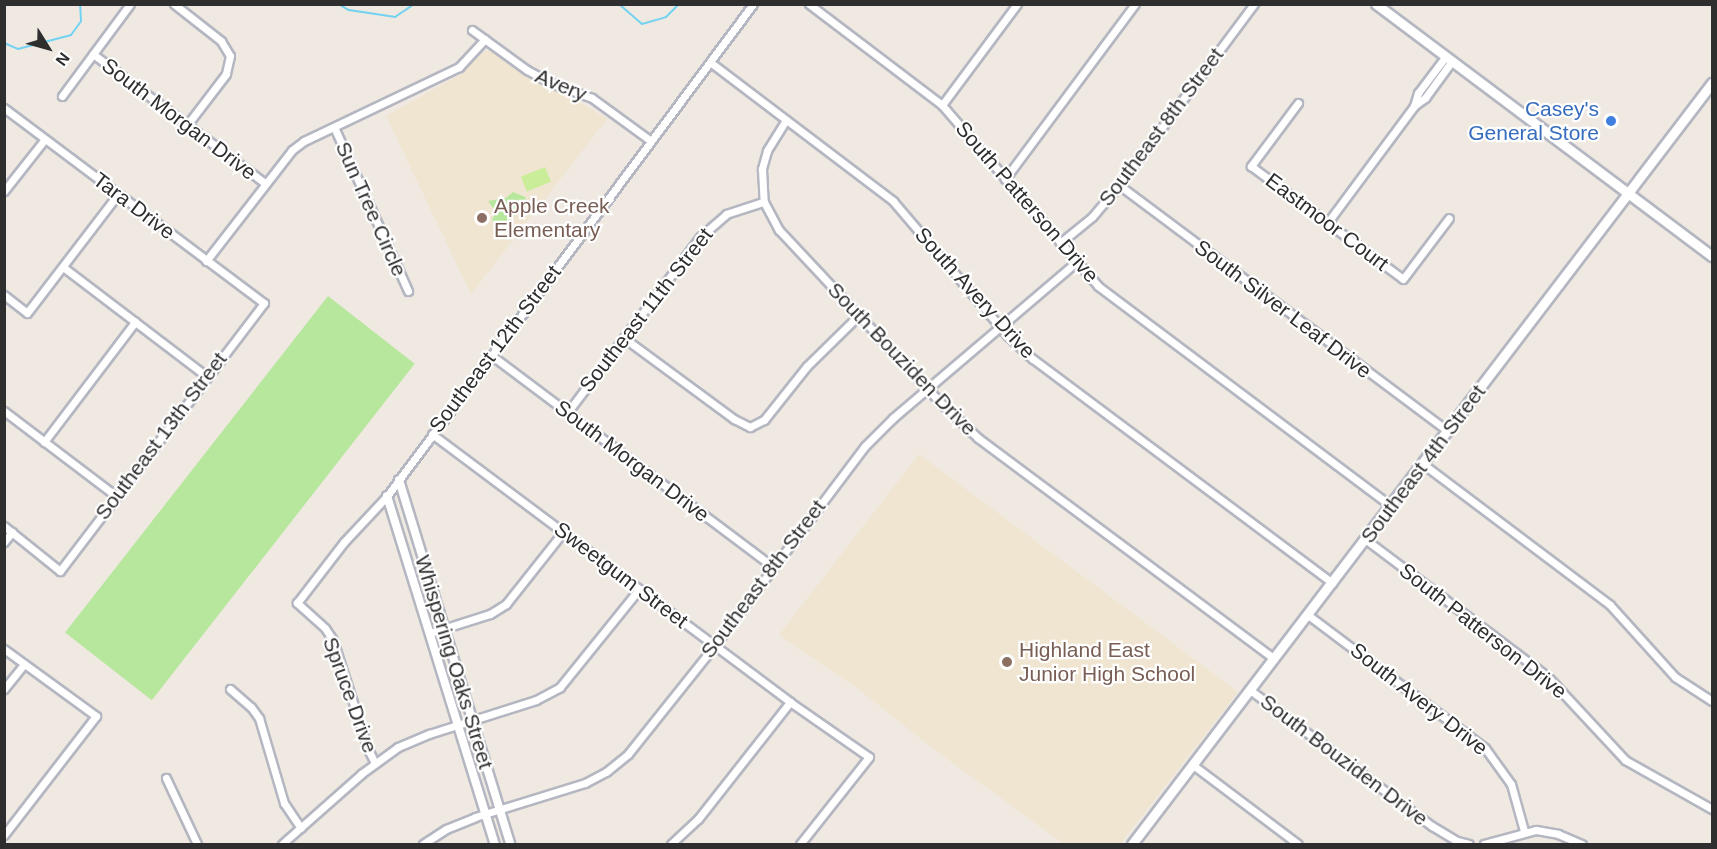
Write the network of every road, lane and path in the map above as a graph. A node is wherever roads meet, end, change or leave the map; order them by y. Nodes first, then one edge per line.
1 (130, 4) edge
2 (174, 4) edge
3 (753, 4) edge
4 (809, 4) edge
5 (1017, 4) edge
6 (1135, 4) edge
7 (1254, 4) edge
8 (1376, 4) edge
9 (472, 30) dead end
10 (485, 39) junction
11 (93, 54) junction
12 (1449, 59) junction
13 (710, 62) junction
14 (1713, 83) edge
15 (62, 96) dead end
16 (1298, 103) dead end
17 (942, 105) junction
18 (4, 108) edge
19 (786, 120) junction
20 (187, 125) junction
21 (334, 127) junction
22 (45, 138) junction
23 (651, 141) junction
24 (1005, 179) junction
25 (266, 184) junction
26 (1119, 185) junction
27 (4, 191) edge
28 (118, 194) junction
29 (1629, 194) junction
30 (764, 202) junction
31 (1449, 218) dead end
32 (1328, 222) junction
33 (1060, 243) junction
34 (1713, 256) edge
35 (206, 261) junction
36 (1076, 262) junction
37 (63, 267) junction
38 (408, 291) dead end
39 (4, 295) edge
40 (264, 303) joint
41 (858, 316) junction
42 (135, 322) junction
43 (1000, 327) junction
44 (624, 338) junction
45 (491, 355) junction
46 (206, 376) junction
47 (927, 388) junction
48 (4, 411) edge
49 (567, 413) junction
50 (1448, 431) junction
51 (432, 434) junction
52 (44, 442) junction
53 (1423, 464) junction
54 (399, 480) junction
55 (116, 496) junction
56 (387, 496) junction
57 (1391, 506) junction
58 (4, 526) edge
59 (12, 532) junction
60 (563, 532) junction
61 (1365, 539) junction
62 (4, 542) edge
63 (773, 567) junction
64 (1332, 583) junction
65 (639, 589) junction
66 (297, 603) joint
67 (1308, 615) junction
68 (444, 629) junction
69 (430, 633) junction
70 (715, 645) junction
71 (4, 649) edge
72 (1274, 659) junction
73 (24, 664) junction
74 (4, 689) edge
75 (230, 689) dead end
76 (1250, 690) junction
77 (1713, 701) edge
78 (790, 702) junction
79 (472, 720) junction
80 (458, 724) junction
81 (375, 763) junction
82 (1193, 765) junction
83 (166, 778) dead end
84 (1713, 809) edge
85 (500, 810) junction
86 (485, 814) junction
87 (301, 828) junction
88 (1524, 831) junction
89 (4, 835) edge
90 (1136, 843) edge
91 (197, 844) edge
92 (282, 844) edge
93 (423, 844) edge
94 (495, 844) edge
95 (510, 844) edge
96 (671, 844) edge
97 (800, 844) edge
98 (1298, 844) edge
99 (1469, 844) edge
100 (1484, 844) edge
101 (1582, 844) edge

1 - 11 street
2 - 20 street
3 - 13 street, Southeast 12th Street
4 - 17 street, South Patterson Drive
5 - 17 street
6 - 24 street
7 - 26 street, Southeast 8th Street
8 - 12 main road
9 - 10 street, Avery
10 - 21 street
10 - 23 street, Avery
11 - 15 street
11 - 20 street, South Morgan Drive
12 - 29 main road
12 - 32 street
13 - 19 street, South Avery Drive
13 - 23 street, Southeast 12th Street
14 - 29 main road, Southeast 4th Street
16 - 32 street, Eastmoor Court
17 - 24 street, South Patterson Drive
18 - 22 street, Tara Drive
19 - 30 street, South Bouziden Drive
19 - 43 street, South Avery Drive
20 - 25 street, South Morgan Drive
21 - 25 street
21 - 38 street, Sun Tree Circle
22 - 27 street
22 - 28 street, Tara Drive
23 - 45 street, Southeast 12th Street
24 - 33 street, South Patterson Drive
25 - 35 street
26 - 33 street, Southeast 8th Street
26 - 50 street, South Silver Leaf Drive
28 - 35 street, Tara Drive
28 - 37 street
29 - 34 main road
29 - 50 main road, Southeast 4th Street
30 - 41 street, South Bouziden Drive
30 - 44 street, Southeast 11th Street
31 - 32 street, Eastmoor Court
33 - 36 street, South Patterson Drive
35 - 40 street, Tara Drive
36 - 43 street, Southeast 8th Street
36 - 57 street, South Patterson Drive
37 - 39 street
37 - 42 street
40 - 46 street, Southeast 13th Street
41 - 44 street
41 - 47 street, South Bouziden Drive
42 - 46 street
42 - 52 street
43 - 47 street, Southeast 8th Street
43 - 64 street, South Avery Drive
44 - 49 street, Southeast 11th Street
45 - 49 street, South Morgan Drive
45 - 51 street, Southeast 12th Street
46 - 55 street, Southeast 13th Street
47 - 63 street, Southeast 8th Street
47 - 72 street, South Bouziden Drive
48 - 52 street
49 - 63 street, South Morgan Drive
50 - 53 main road, Southeast 4th Street
51 - 54 street, Southeast 12th Street
51 - 60 street, Sweetgum Street
52 - 55 street
53 - 57 main road, Southeast 4th Street
53 - 77 street
54 - 56 street, Southeast 12th Street
54 - 68 street, Whispering Oaks Street
55 - 59 street, Southeast 13th Street
56 - 66 street, Southeast 12th Street
56 - 69 street, Whispering Oaks Street
57 - 61 main road, Southeast 4th Street
58 - 59 street
59 - 62 street
60 - 65 street, Sweetgum Street
60 - 68 street
61 - 64 main road, Southeast 4th Street
61 - 84 street, South Patterson Drive
63 - 70 street, Southeast 8th Street
64 - 67 main road, Southeast 4th Street
65 - 70 street, Sweetgum Street
65 - 79 street
66 - 81 street, Spruce Drive
67 - 72 main road, Southeast 4th Street
67 - 88 street, South Avery Drive
68 - 69 street
68 - 79 street, Whispering Oaks Street
69 - 80 street, Whispering Oaks Street
70 - 78 street, Sweetgum Street
70 - 85 street, Southeast 8th Street
71 - 73 street
72 - 76 main road, Southeast 4th Street
73 - 74 street
73 - 89 street
75 - 87 street
76 - 82 main road, Southeast 4th Street
76 - 99 street, South Bouziden Drive
78 - 96 street
78 - 97 street, Sweetgum Street
79 - 80 street
79 - 85 street, Whispering Oaks Street
80 - 81 street
80 - 86 street, Whispering Oaks Street
81 - 87 street
82 - 90 main road, Southeast 4th Street
82 - 98 street
83 - 91 street
85 - 86 street, Southeast 8th Street
85 - 95 street, Whispering Oaks Street
86 - 93 street, Southeast 8th Street
86 - 94 street, Whispering Oaks Street
87 - 92 street
88 - 100 street
88 - 101 street

